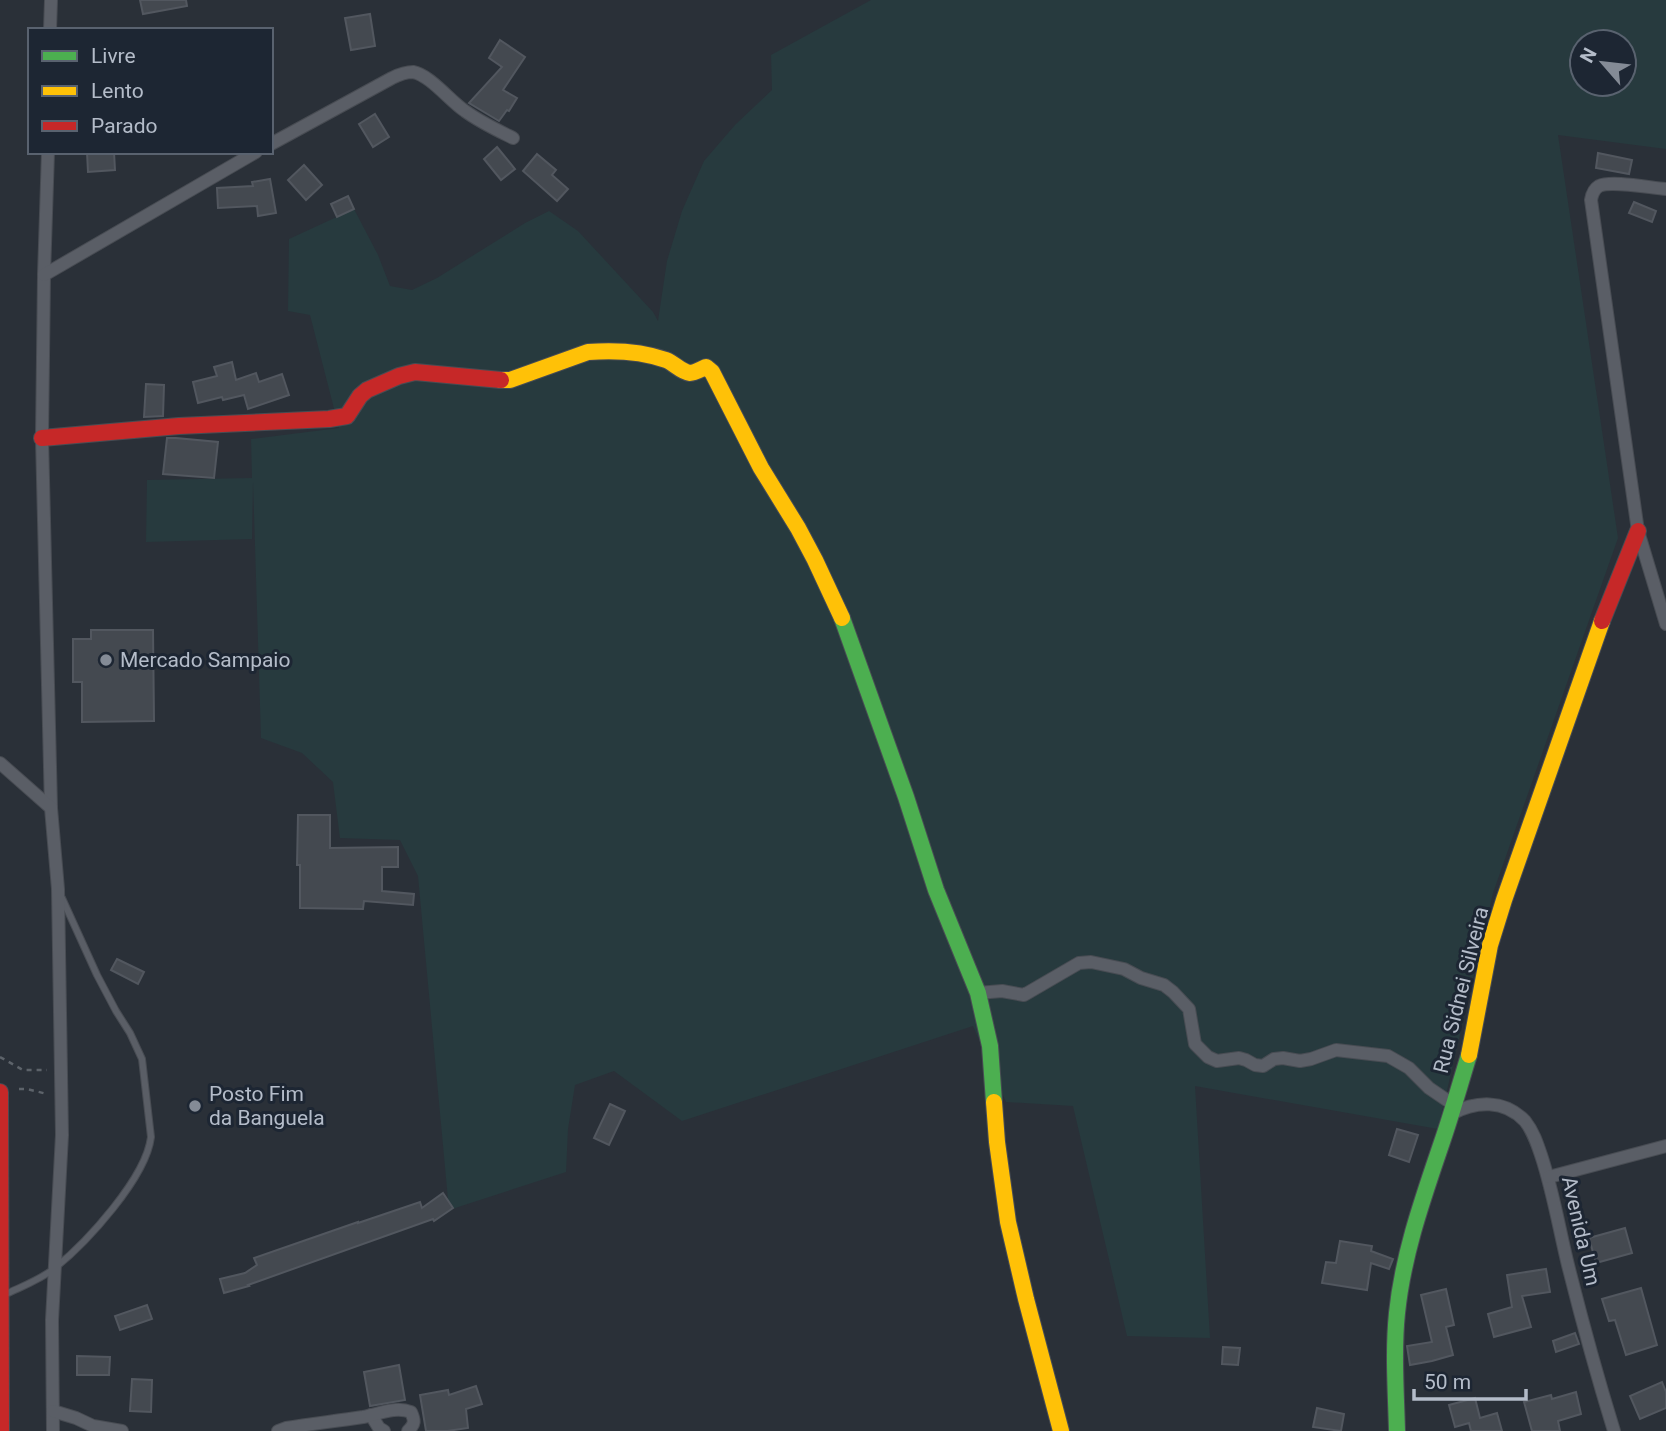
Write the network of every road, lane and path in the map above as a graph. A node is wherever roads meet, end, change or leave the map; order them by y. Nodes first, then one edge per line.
1 (51, 0) edge
2 (50, 28) edge
3 (513, 138) dead end
4 (273, 143) edge
5 (48, 154) edge
6 (253, 154) edge
7 (1666, 189) edge
8 (44, 275) junction
9 (42, 438) junction
10 (1638, 531) junction
11 (1666, 624) edge
12 (0, 763) edge
13 (51, 808) junction
14 (58, 889) junction
15 (978, 993) junction
16 (0, 1058) edge
17 (61, 1067) junction
18 (0, 1094) edge
19 (61, 1097) junction
20 (1452, 1109) junction
21 (1666, 1146) edge
22 (1549, 1177) junction
23 (55, 1268) junction
24 (0, 1297) edge
25 (53, 1411) junction
26 (371, 1415) junction
27 (1612, 1430) edge
28 (1, 1431) edge
29 (53, 1431) edge
30 (122, 1431) edge
31 (278, 1431) edge
32 (384, 1431) edge
33 (408, 1431) edge
34 (1061, 1431) edge
35 (1397, 1431) edge

1 - 2 street
3 - 4 street
5 - 8 street
6 - 8 street
7 - 10 street
8 - 9 street
9 - 13 street
9 - 15 main road
10 - 11 street
10 - 20 main road, Rua Sidnei Silveira
12 - 13 street
13 - 14 street
14 - 17 street
14 - 23 lane
15 - 20 street
15 - 34 main road
16 - 17 path
17 - 19 street
18 - 19 path
18 - 24 main road
19 - 23 street
20 - 22 street, Avenida Um
20 - 35 main road, Rua Sidnei Silveira
21 - 22 street
22 - 27 street, Avenida Um
23 - 24 lane
23 - 25 street
24 - 28 main road
25 - 29 street
25 - 30 street
26 - 31 street
26 - 32 street
26 - 33 street

